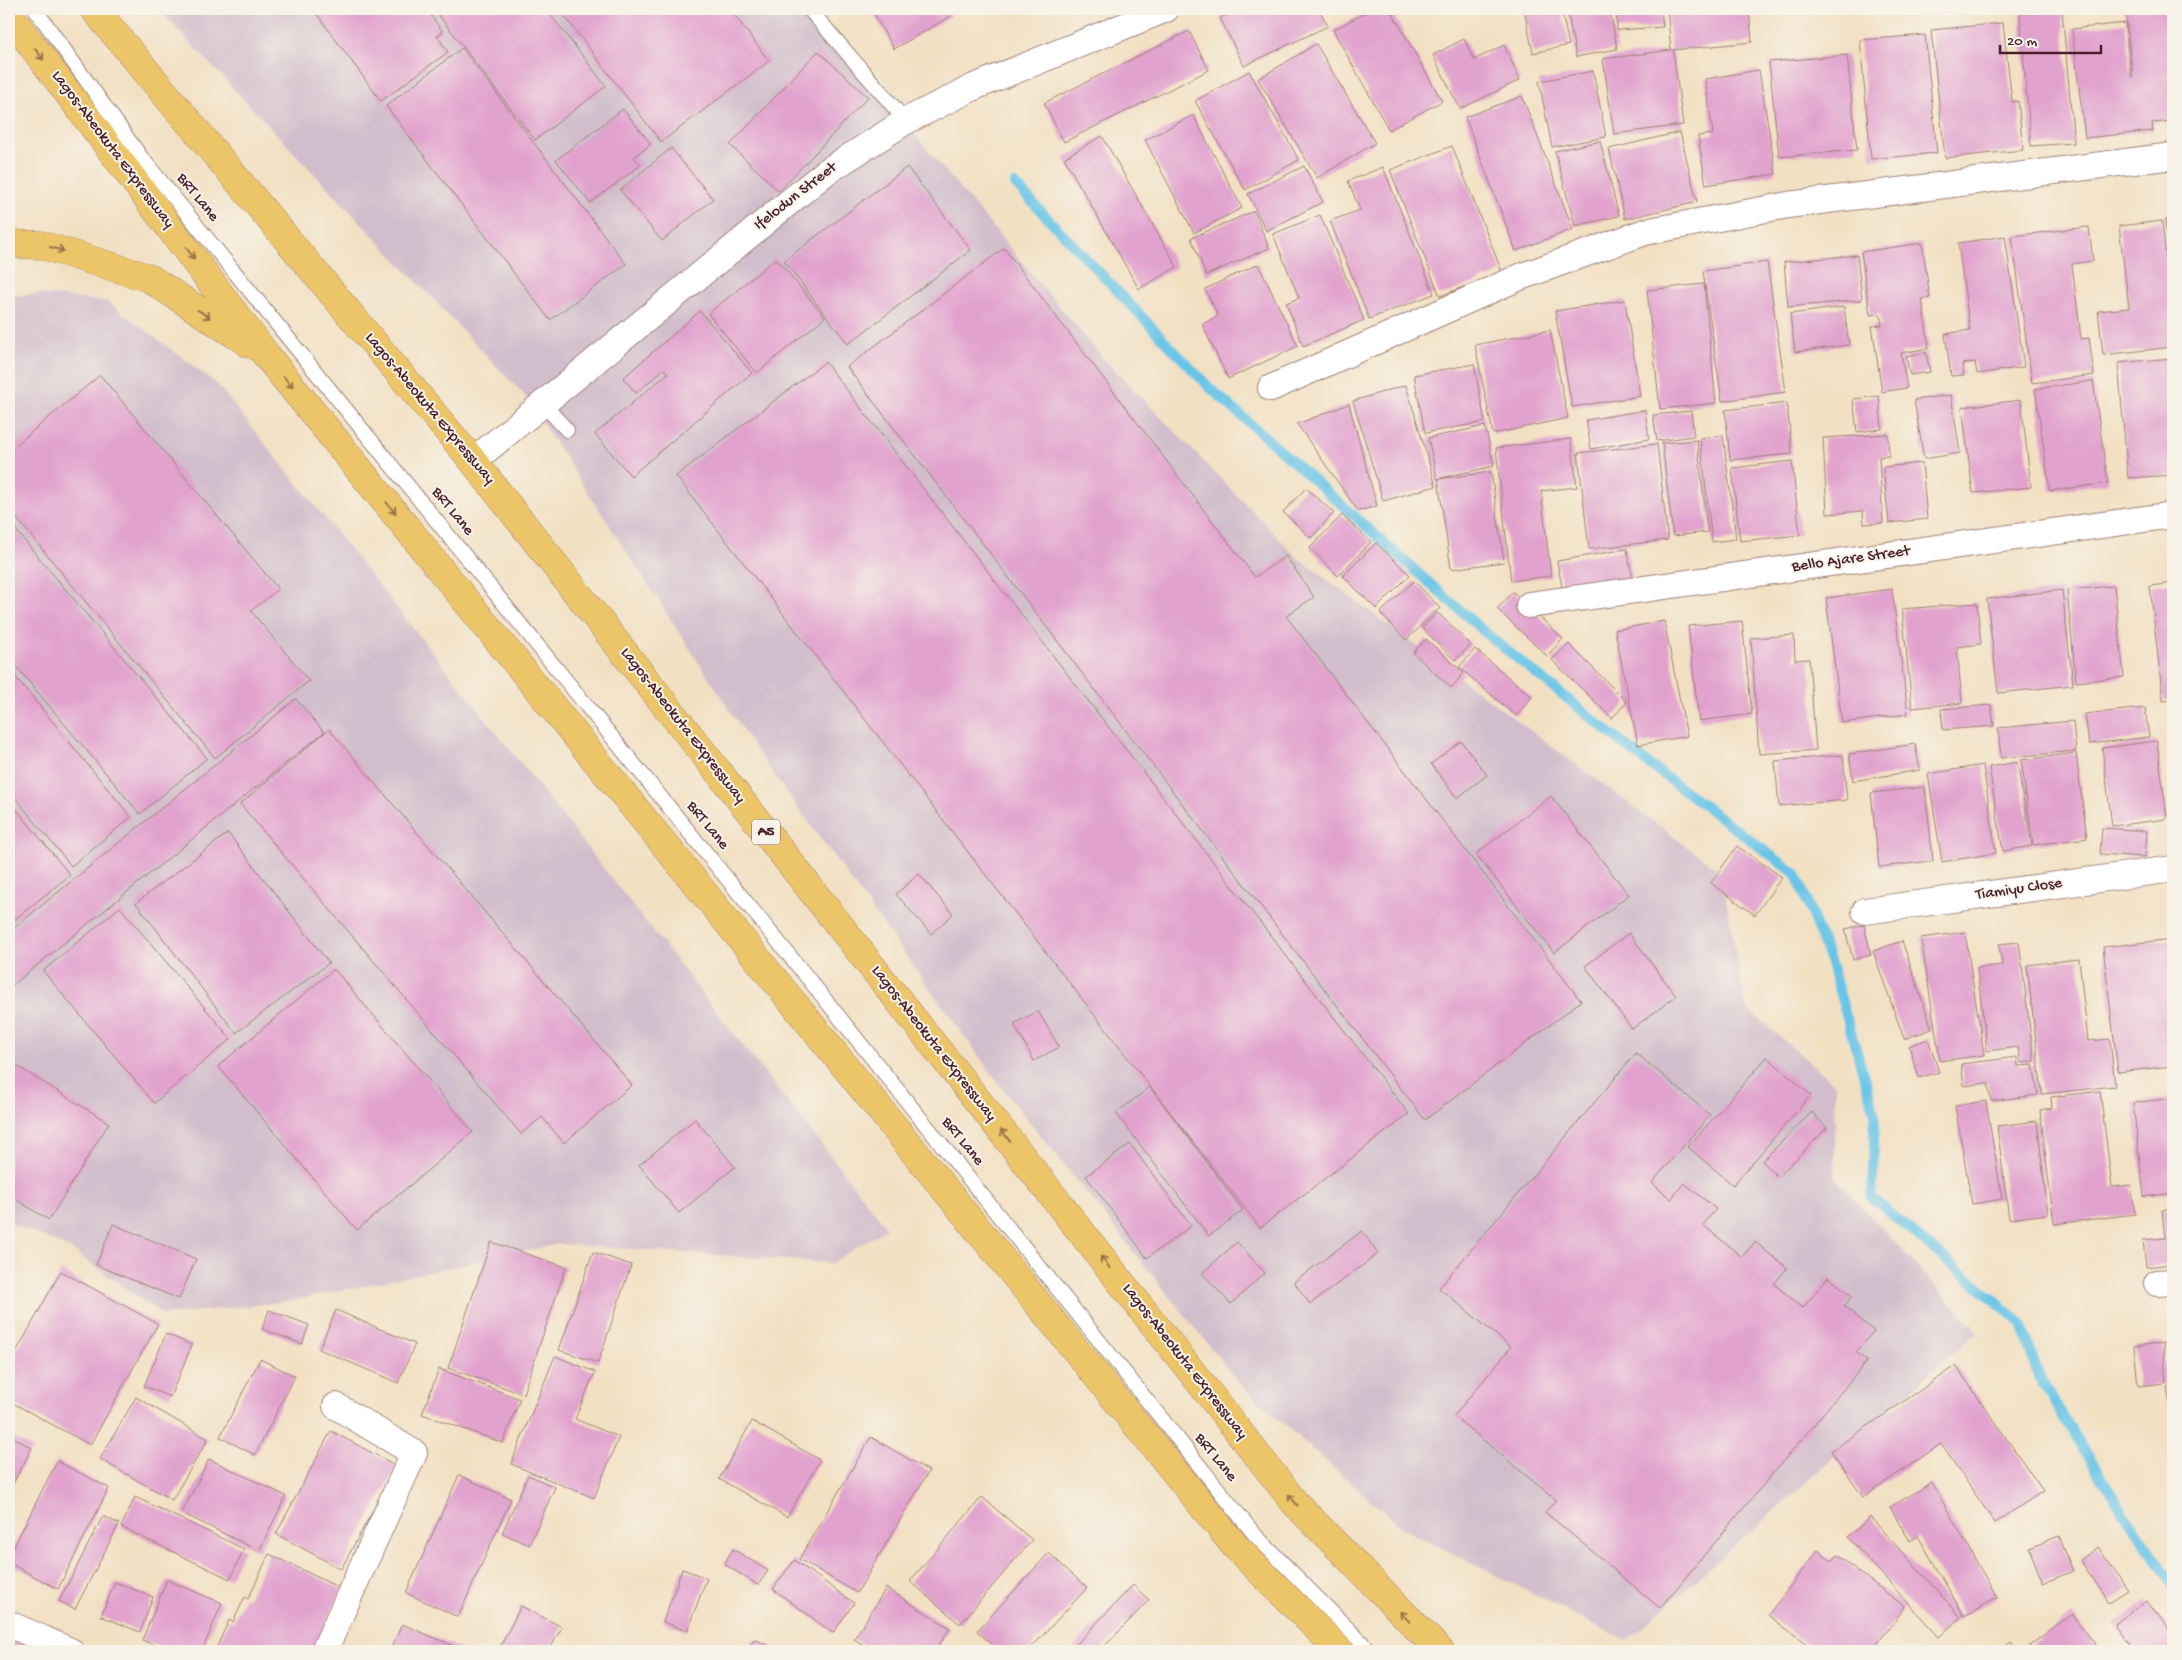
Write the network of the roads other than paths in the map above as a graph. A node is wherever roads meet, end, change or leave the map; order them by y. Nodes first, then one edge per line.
1 (35, 9) edge
2 (94, 9) edge
3 (111, 9) edge
4 (809, 9) edge
5 (1166, 9) edge
6 (9, 15) edge
7 (118, 37) junction
8 (906, 121) junction
9 (2173, 156) edge
10 (9, 244) edge
11 (266, 355) junction
12 (1271, 388) dead end
13 (543, 404) junction
14 (567, 430) dead end
15 (473, 461) junction
16 (2173, 515) edge
17 (1529, 604) dead end
18 (2173, 869) edge
19 (1865, 911) dead end
20 (336, 1406) dead end
21 (9, 1624) edge
22 (70, 1651) edge
23 (324, 1651) edge
24 (1340, 1651) edge
25 (1370, 1651) edge
26 (1440, 1651) edge

1 - 25 lane, BRT Lane
2 - 7 highway, Lagos-Abeokuta Expressway / A5
3 - 7 lane
4 - 8 lane
5 - 8 street, Ifelodun Street
6 -> 11 highway, Lagos-Abeokuta Expressway
7 - 15 highway, Lagos-Abeokuta Expressway / A5
8 - 13 street, Ifelodun Street
9 - 12 street
10 -> 11 highway
11 -> 24 highway, Lagos-Abeokuta Expressway
13 - 14 lane
13 - 15 street, Ifelodun Street
26 -> 15 highway, Lagos-Abeokuta Expressway / A5
16 - 17 street, Bello Ajare Street
18 - 19 street, Tiamiyu Close
20 - 23 street
21 - 22 street

